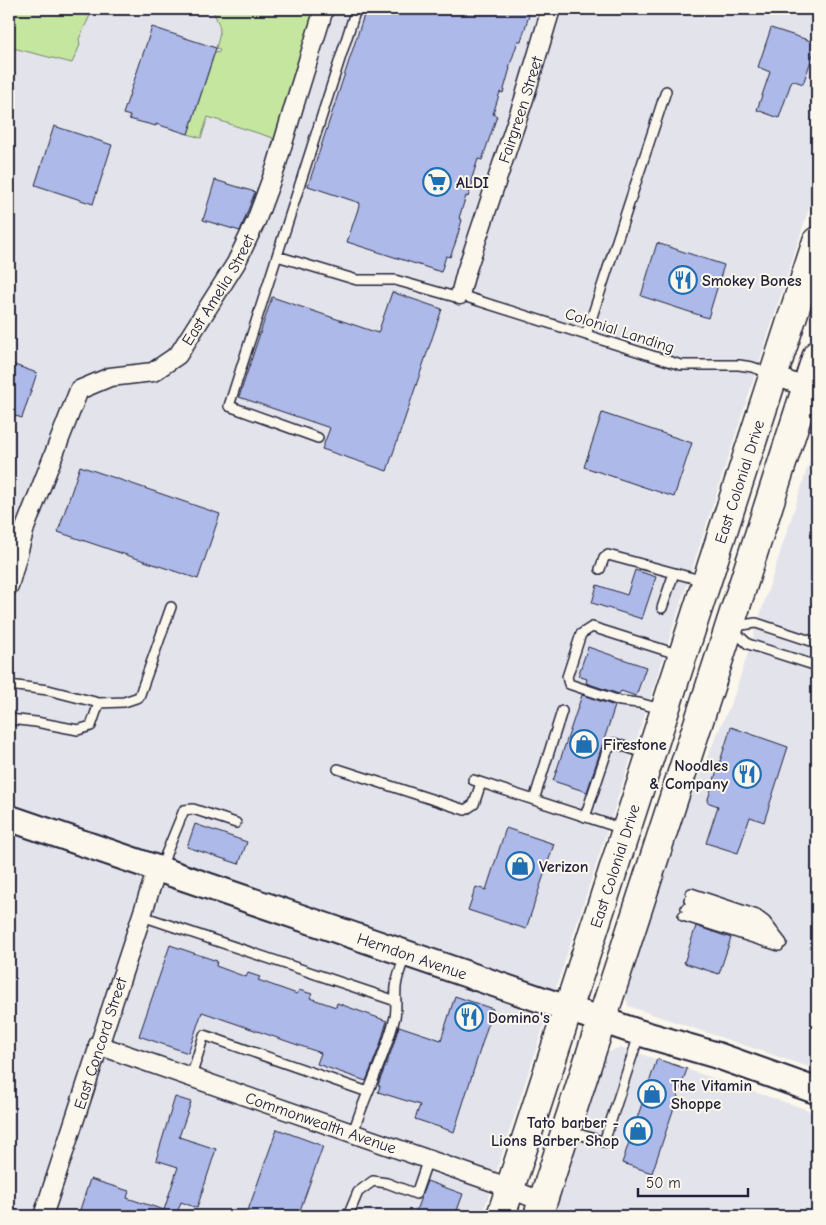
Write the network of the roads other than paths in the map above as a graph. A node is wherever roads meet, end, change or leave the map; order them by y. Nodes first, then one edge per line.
1 (324, 9) edge
2 (356, 9) edge
3 (551, 9) edge
4 (666, 91) dead end
5 (817, 241) edge
6 (277, 256) junction
7 (459, 297) junction
8 (586, 335) junction
9 (817, 355) edge
10 (774, 375) junction
11 (812, 391) edge
12 (318, 438) dead end
13 (600, 570) dead end
14 (674, 573) junction
15 (706, 582) junction
16 (9, 586) edge
17 (171, 607) dead end
18 (662, 608) dead end
19 (729, 627) junction
20 (817, 643) edge
21 (682, 656) junction
22 (817, 666) edge
23 (9, 685) edge
24 (99, 703) junction
25 (665, 710) junction
26 (562, 711) dead end
27 (9, 719) edge
28 (650, 755) junction
29 (338, 769) dead end
30 (534, 800) junction
31 (585, 817) junction
32 (9, 818) edge
33 (236, 823) dead end
34 (626, 830) junction
35 (159, 870) junction
36 (142, 916) junction
37 (780, 942) joint
38 (406, 954) junction
39 (396, 1001) junction
40 (567, 1008) junction
41 (603, 1020) junction
42 (640, 1033) junction
43 (98, 1045) junction
44 (191, 1077) junction
45 (817, 1091) edge
46 (368, 1092) junction
47 (566, 1131) junction
48 (353, 1133) junction
49 (428, 1159) junction
50 (510, 1188) junction
51 (541, 1209) edge
52 (43, 1216) edge
53 (348, 1216) edge
54 (501, 1216) edge

1 - 16 street, East Amelia Street
2 - 6 lane
3 - 7 street, Fairgreen Street
4 - 8 lane
5 - 10 highway, East Colonial Drive
6 - 7 lane, Colonial Landing
6 - 12 lane
7 - 8 lane, Colonial Landing
8 - 10 lane, Colonial Landing
9 - 11 highway
10 - 11 street
10 - 15 highway, East Colonial Drive
11 - 19 highway
13 - 14 lane
14 - 15 lane
14 - 18 lane
15 - 21 highway, East Colonial Drive
17 - 24 lane
19 - 20 lane
19 - 22 lane
19 - 41 highway
21 - 25 highway, East Colonial Drive
21 - 25 lane
23 - 24 lane
24 - 27 lane
25 - 28 highway, East Colonial Drive
26 - 30 lane
28 - 31 lane
28 - 34 highway, East Colonial Drive
29 - 30 lane
30 - 31 lane
31 - 34 lane
32 - 35 street, Herndon Avenue
33 - 35 lane
34 - 40 highway, East Colonial Drive
35 - 36 street, East Concord Street
35 - 38 street, Herndon Avenue
36 - 39 lane
36 - 43 street, East Concord Street
37 - 37 lane
38 - 39 lane
38 - 40 street, Herndon Avenue
39 - 46 lane
40 - 41 street, Herndon Avenue
40 - 50 highway, East Colonial Drive
41 - 42 street, Herndon Avenue
41 - 47 highway
42 - 45 street, Herndon Avenue
42 - 47 lane
43 - 44 street, Commonwealth Avenue
43 - 52 street, East Concord Street
44 - 46 lane
44 - 48 street, Commonwealth Avenue
46 - 48 lane
47 - 51 highway
48 - 49 street, Commonwealth Avenue
49 - 50 street, Commonwealth Avenue
49 - 53 lane
50 - 51 street, Commonwealth Avenue
50 - 54 highway, East Colonial Drive

